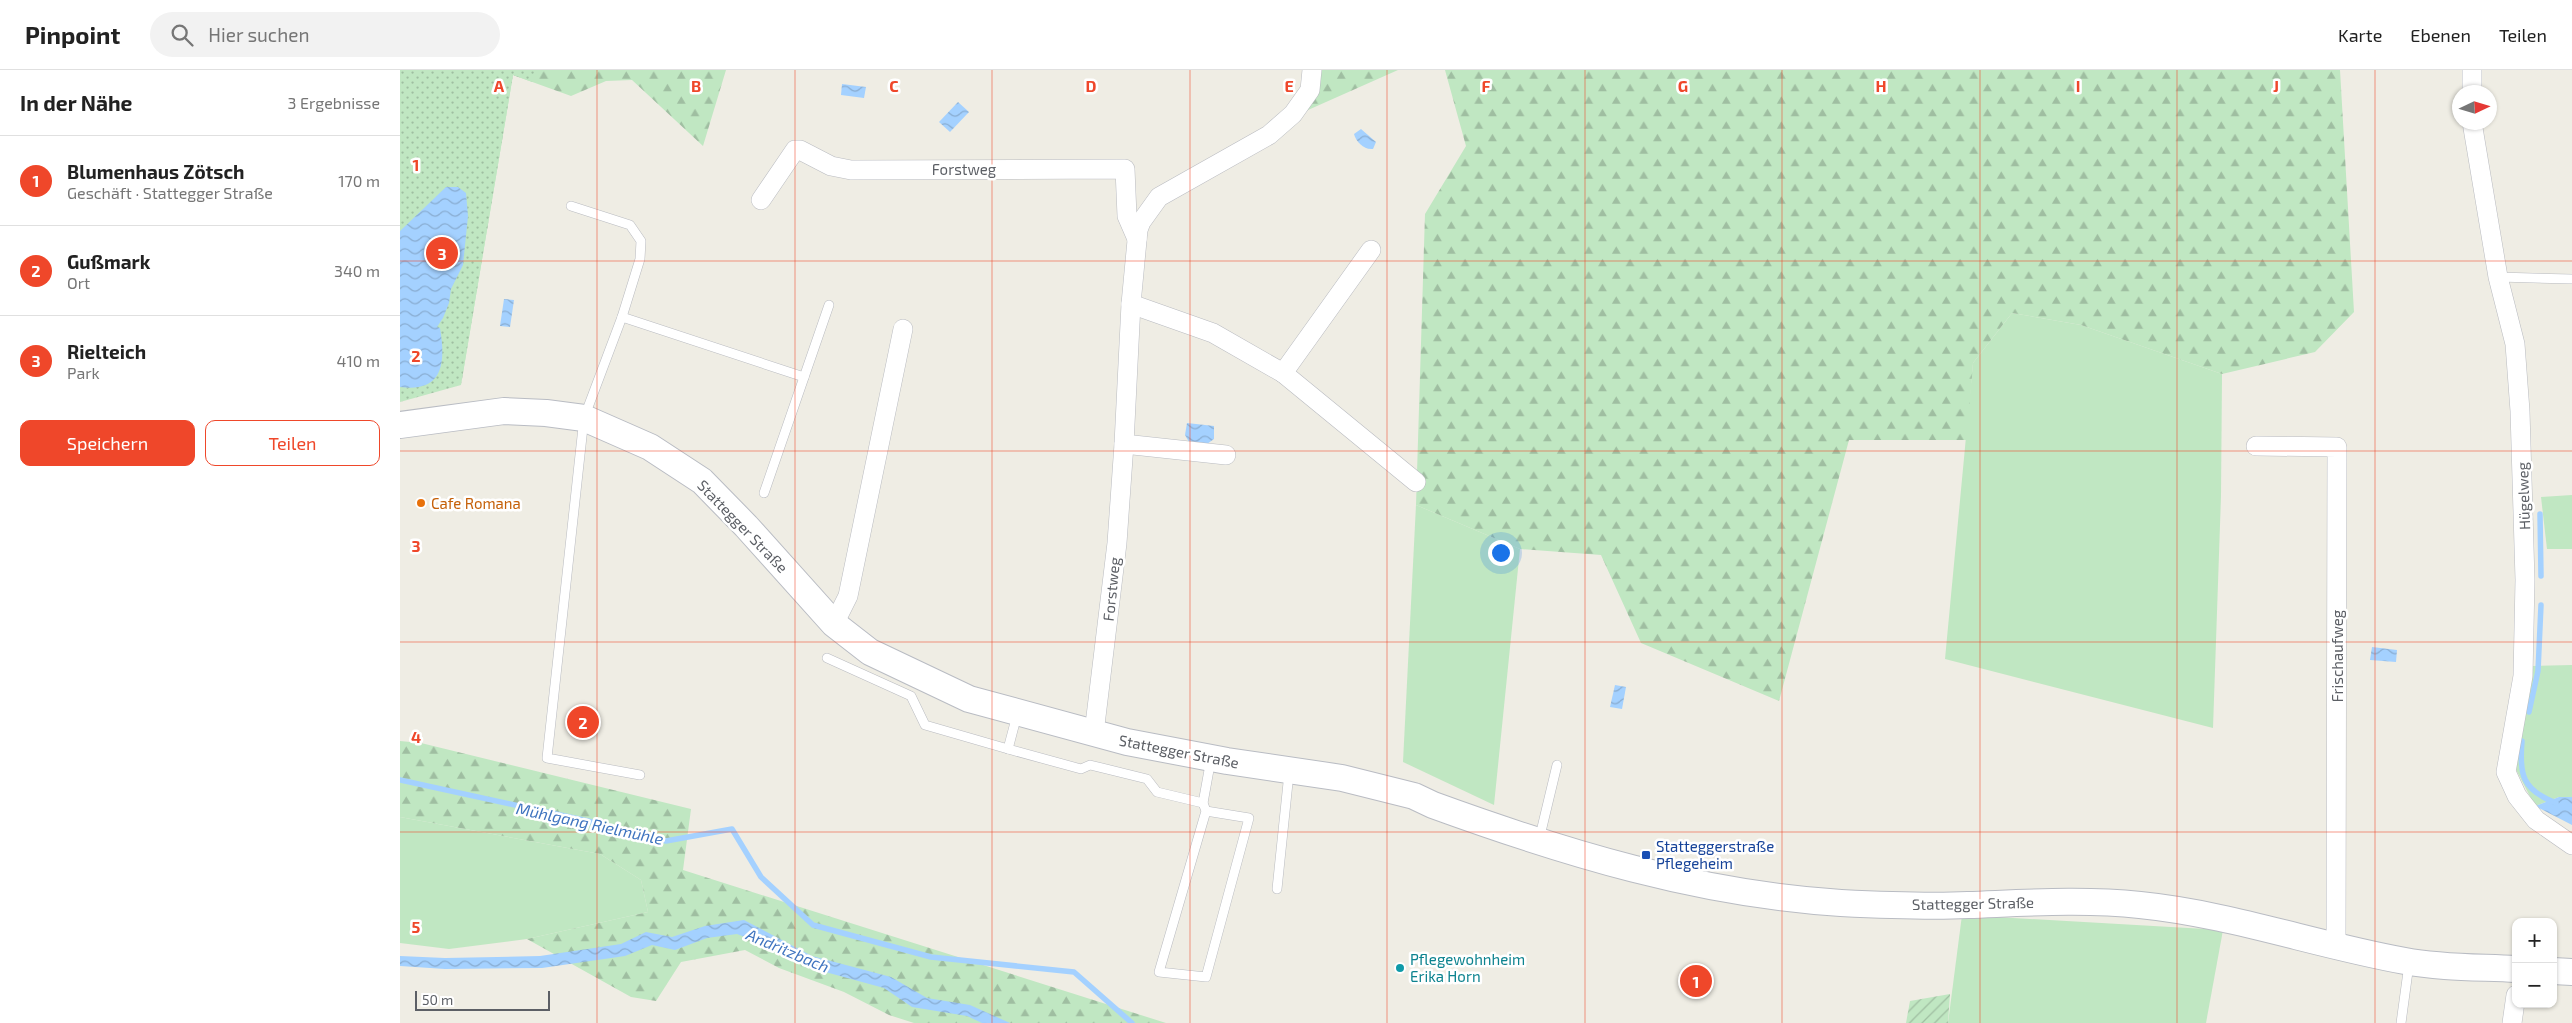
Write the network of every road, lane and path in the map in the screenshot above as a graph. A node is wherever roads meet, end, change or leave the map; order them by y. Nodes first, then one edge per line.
1 (1312, 70) edge
2 (2472, 70) edge
3 (2472, 85) edge
4 (2473, 130) edge
5 (760, 200) dead end
6 (571, 206) dead end
7 (1137, 239) junction
8 (1370, 250) dead end
9 (2498, 277) junction
10 (2572, 279) edge
11 (1131, 304) junction
12 (829, 305) dead end
13 (622, 317) junction
14 (903, 329) dead end
15 (1283, 373) junction
16 (804, 377) junction
17 (584, 418) junction
18 (400, 425) edge
19 (1124, 444) junction
20 (2256, 446) dead end
21 (1226, 455) dead end
22 (1416, 482) dead end
23 (764, 494) dead end
24 (834, 624) junction
25 (827, 658) dead end
26 (1017, 712) junction
27 (1094, 733) junction
28 (1008, 749) junction
29 (1211, 758) junction
30 (1557, 765) dead end
31 (1290, 770) junction
32 (640, 774) dead end
33 (1204, 807) junction
34 (1538, 842) junction
35 (2572, 846) edge
36 (1277, 889) dead end
37 (2336, 946) junction
38 (2409, 962) junction
39 (2512, 969) edge
40 (2557, 971) edge
41 (2572, 972) edge
42 (2514, 1008) edge
43 (2401, 1023) edge
44 (2512, 1023) edge

1 - 7 street, Forstweg
2 - 3 street
4 - 9 street, Hügelweg
5 - 7 street, Forstweg
6 - 13 lane
7 - 11 street, Forstweg
8 - 15 street
9 - 10 lane
9 - 35 street, Hügelweg
11 - 15 street
11 - 19 street, Forstweg
12 - 16 lane
13 - 16 lane
13 - 17 lane
14 - 24 street
15 - 22 street
16 - 23 lane
17 - 18 main road, Stattegger Straße
17 - 24 main road, Stattegger Straße
17 - 32 lane
19 - 21 street
19 - 27 street, Forstweg
20 - 37 street, Frischaufweg
24 - 26 main road, Stattegger Straße
25 - 28 lane
26 - 27 main road, Stattegger Straße
26 - 28 lane
27 - 29 main road, Stattegger Straße
28 - 33 lane
29 - 31 main road, Stattegger Straße
29 - 33 lane
30 - 34 lane
31 - 34 main road, Stattegger Straße
31 - 36 lane
33 - 33 lane
34 - 37 main road, Stattegger Straße
37 - 38 main road, Stattegger Straße
38 - 39 main road, Stattegger Straße
38 - 43 lane
40 - 41 main road
42 - 44 street

